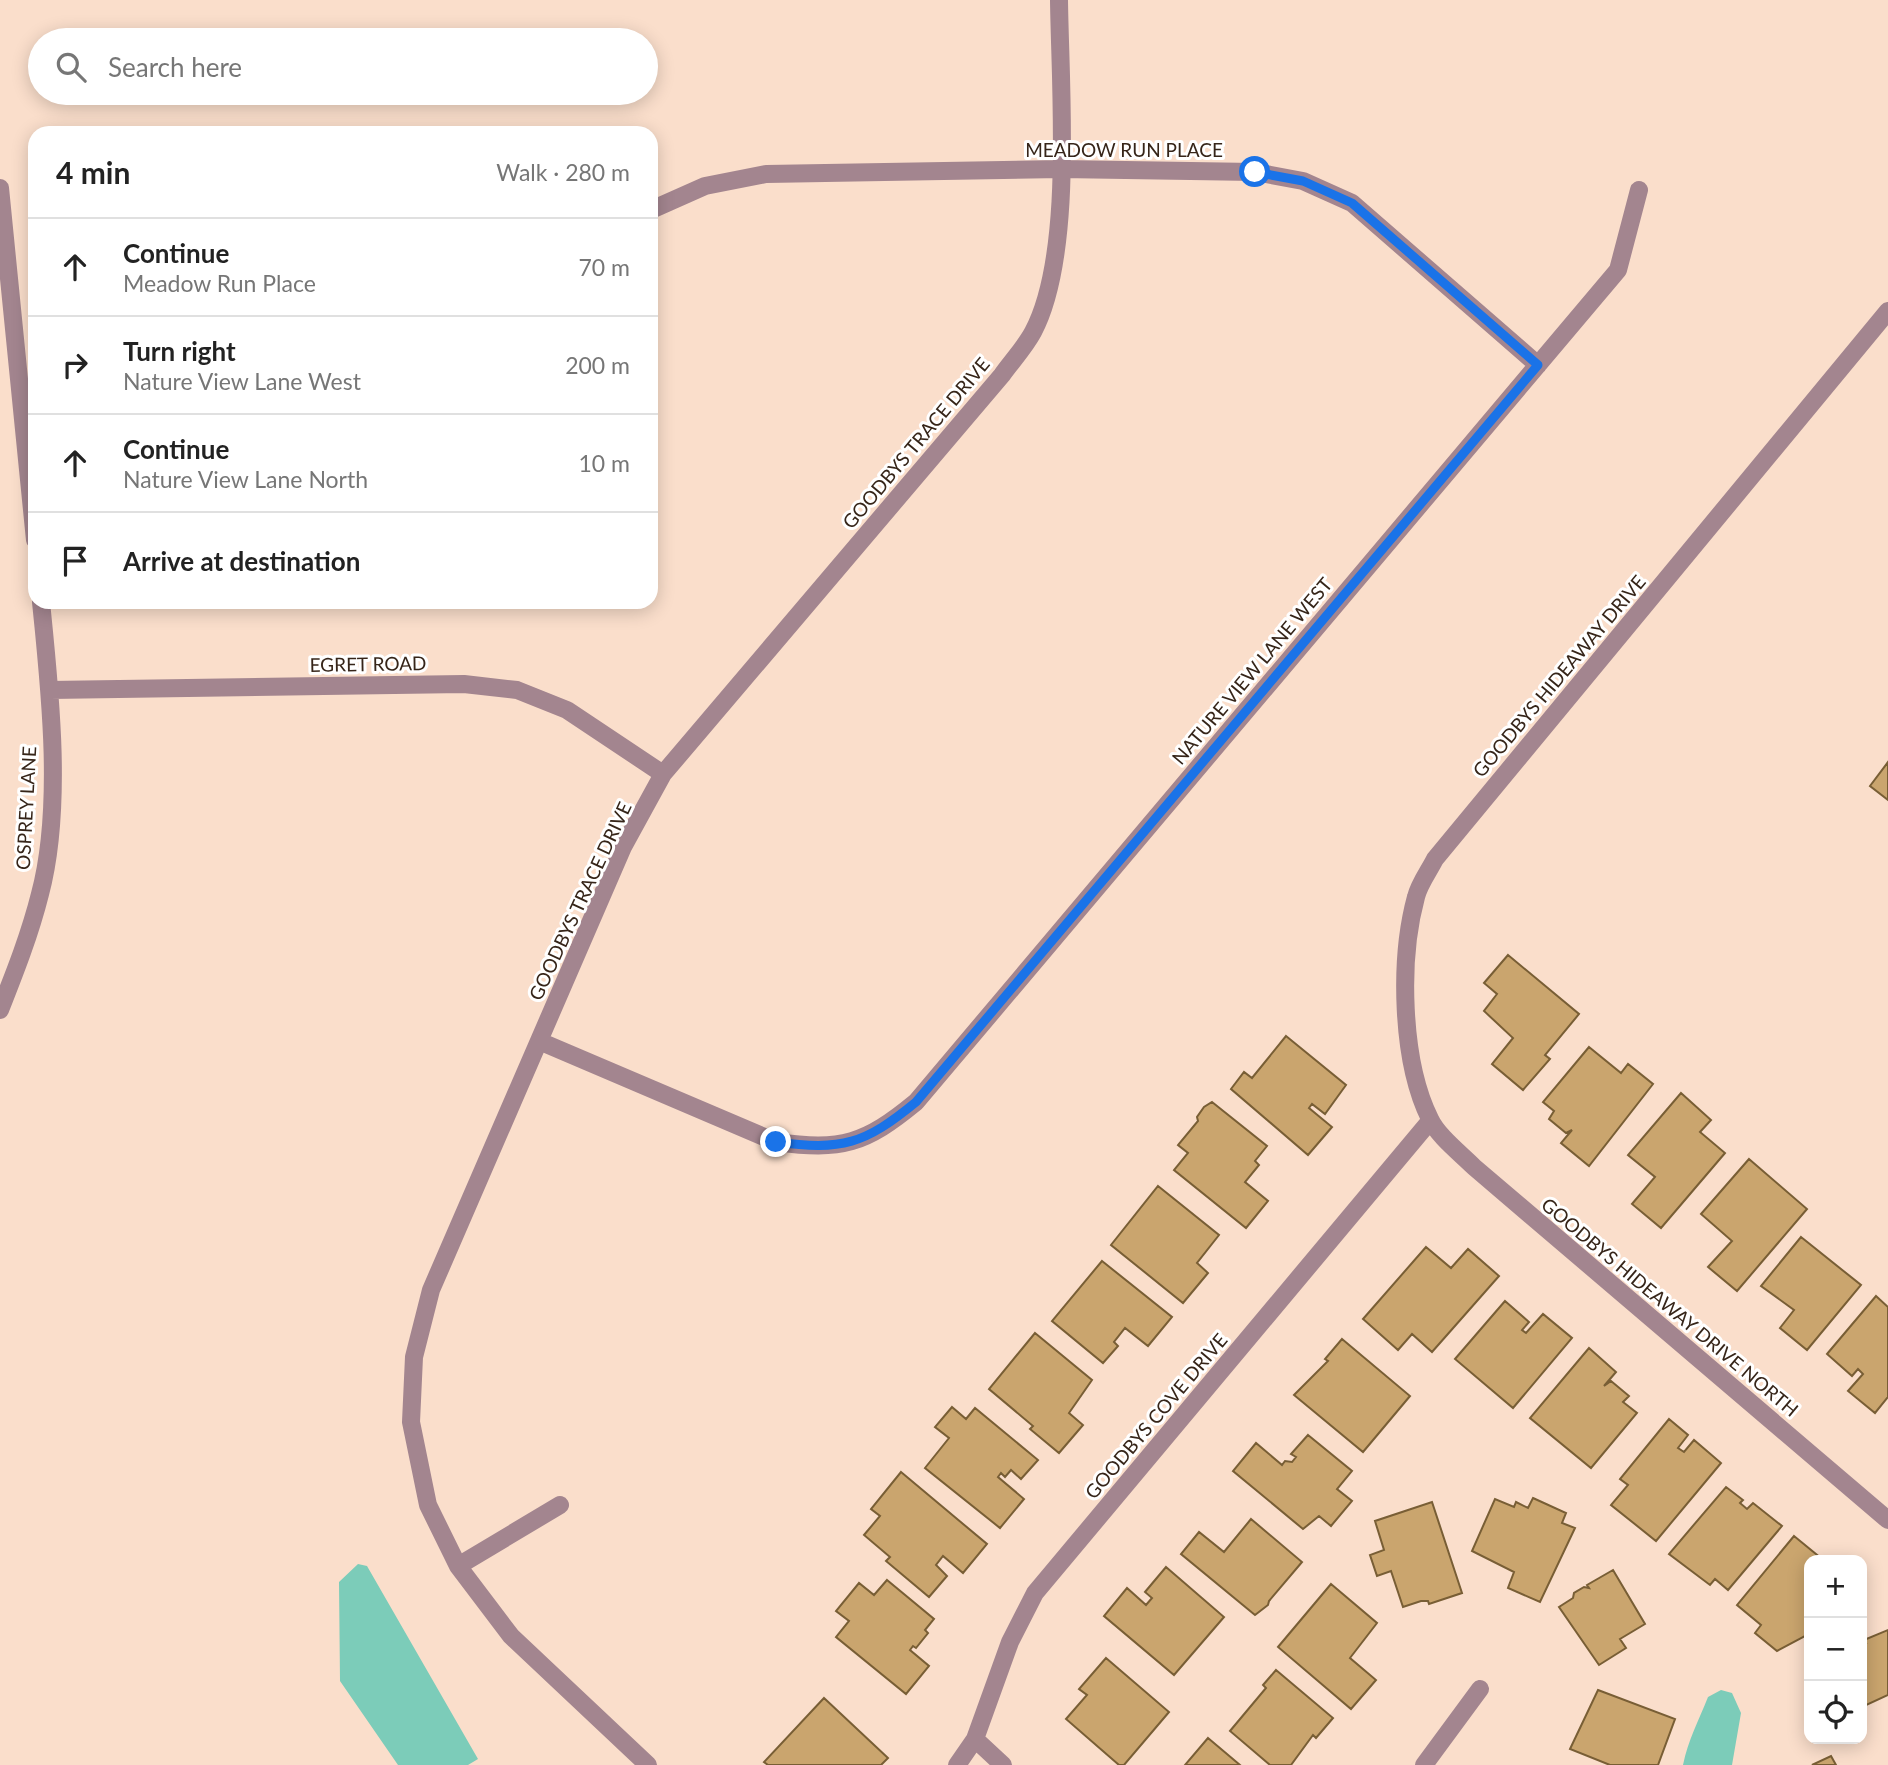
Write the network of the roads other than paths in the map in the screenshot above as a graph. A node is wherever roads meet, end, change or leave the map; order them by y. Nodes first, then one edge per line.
1 (1059, 0) edge
2 (1061, 169) junction
3 (0, 188) edge
4 (1639, 190) dead end
5 (658, 207) edge
6 (1888, 311) edge
7 (1538, 365) junction
8 (28, 470) edge
9 (42, 609) edge
10 (50, 690) junction
11 (663, 774) junction
12 (0, 1010) edge
13 (539, 1041) junction
14 (1430, 1121) junction
15 (560, 1505) dead end
16 (1888, 1520) edge
17 (458, 1566) junction
18 (1480, 1689) dead end
19 (975, 1739) junction
20 (648, 1765) edge
21 (957, 1765) edge
22 (1003, 1765) edge
23 (1424, 1765) edge

1 - 2 street, GOODBYS TRACE DRIVE
2 - 5 street, MEADOW RUN PLACE
2 - 7 street, MEADOW RUN PLACE
2 - 11 street, GOODBYS TRACE DRIVE
3 - 8 street
4 - 7 street, NATURE VIEW LANE WEST
6 - 14 street, GOODBYS HIDEAWAY DRIVE
7 - 13 street, NATURE VIEW LANE WEST
9 - 10 street, OSPREY LANE
10 - 11 street, EGRET ROAD
10 - 12 street, OSPREY LANE
11 - 13 street, GOODBYS TRACE DRIVE
13 - 17 street, GOODBYS TRACE DRIVE
14 - 16 street, GOODBYS HIDEAWAY DRIVE NORTH
14 - 19 street, GOODBYS COVE DRIVE
15 - 17 street
17 - 20 street, GOODBYS TRACE DRIVE
18 - 23 street
19 - 21 street, GOODBYS COVE DRIVE
19 - 22 street

